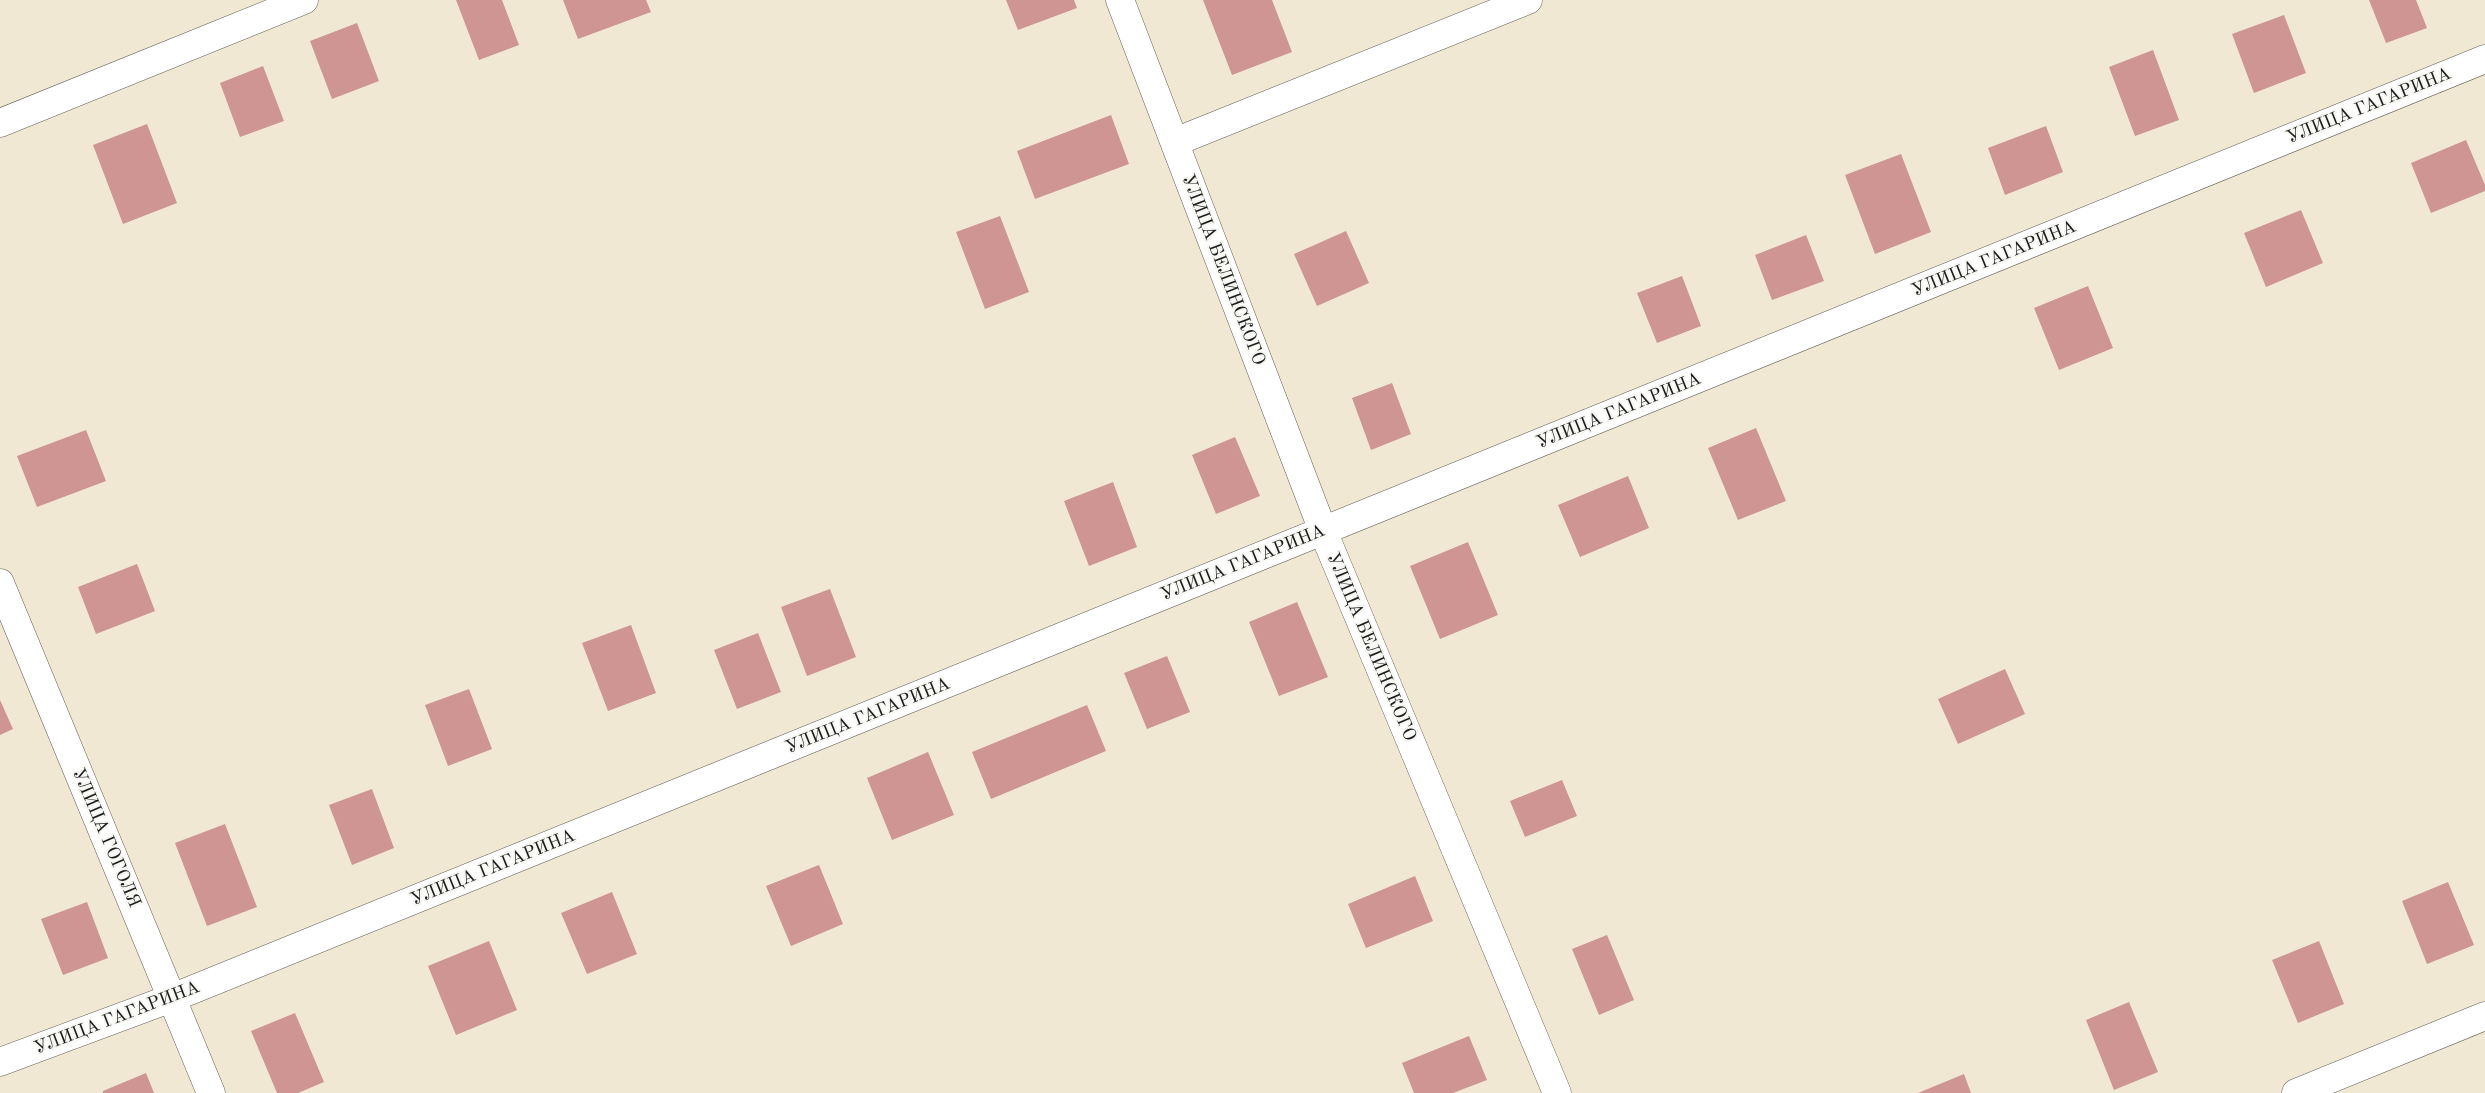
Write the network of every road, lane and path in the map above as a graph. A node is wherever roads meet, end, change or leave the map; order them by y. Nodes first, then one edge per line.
1 (304, 0) edge
2 (1120, 0) edge
3 (1528, 0) edge
4 (2485, 59) edge
5 (0, 123) edge
6 (1174, 142) junction
7 (1323, 531) junction
8 (0, 583) edge
9 (172, 998) junction
10 (2485, 1016) edge
11 (0, 1062) edge
12 (211, 1093) edge
13 (1557, 1093) edge
14 (2296, 1093) edge

1 - 5 street
2 - 6 street, УЛИЦА БЕЛИНСКОГО
3 - 6 street
4 - 7 street, УЛИЦА ГАГАРИНА
6 - 7 street, УЛИЦА БЕЛИНСКОГО
7 - 9 street, УЛИЦА ГАГАРИНА
7 - 13 street, УЛИЦА БЕЛИНСКОГО
8 - 9 street, УЛИЦА ГОГОЛЯ
9 - 11 street, УЛИЦА ГАГАРИНА
9 - 12 street, УЛИЦА ГОГОЛЯ
10 - 14 street

